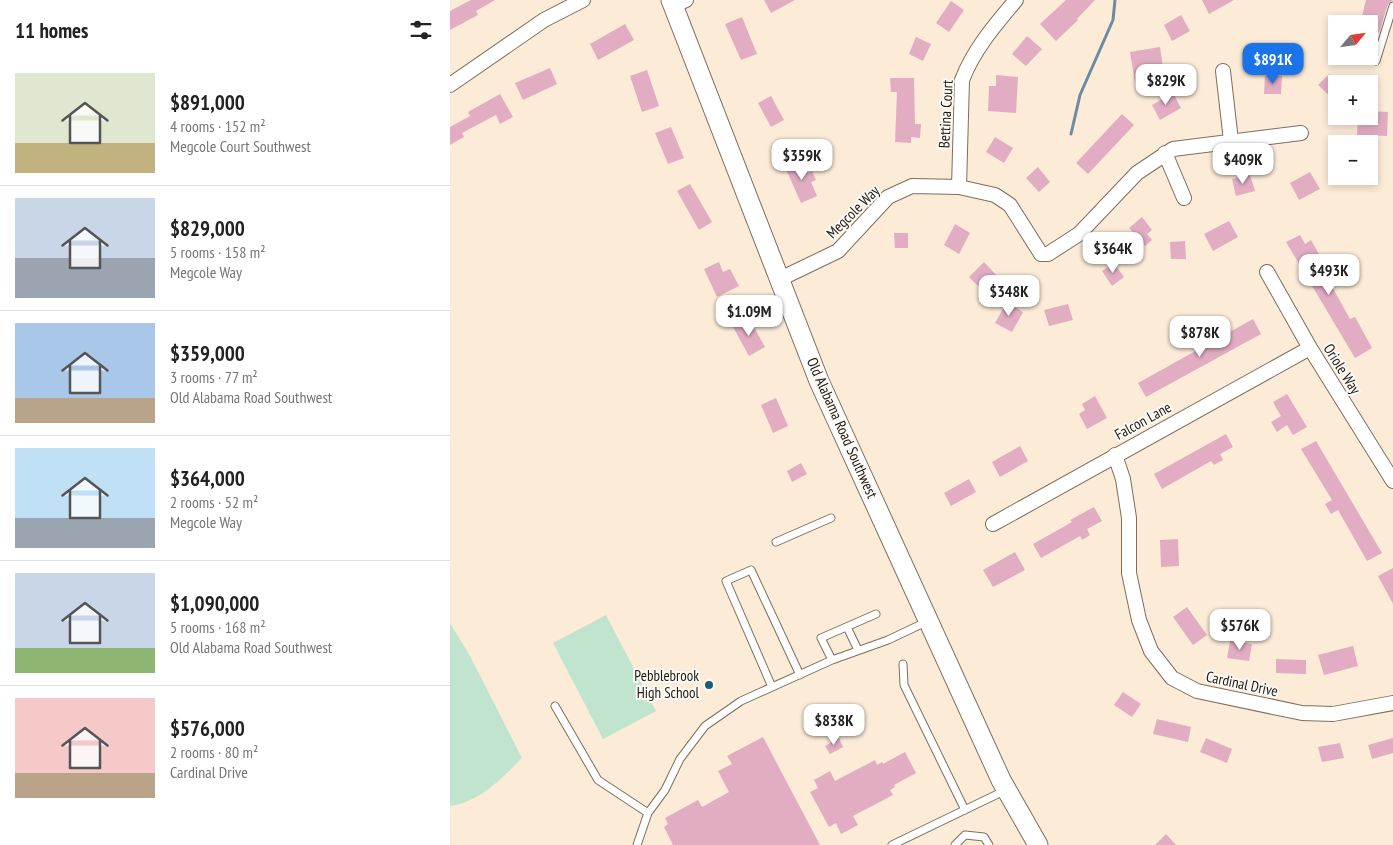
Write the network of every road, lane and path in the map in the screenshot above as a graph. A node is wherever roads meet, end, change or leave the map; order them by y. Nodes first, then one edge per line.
1 (584, 0) edge
2 (1016, 0) edge
3 (677, 2) edge
4 (1393, 6) edge
5 (1378, 55) edge
6 (1223, 71) dead end
7 (450, 85) edge
8 (1301, 133) dead end
9 (1231, 141) junction
10 (1165, 153) junction
11 (959, 187) junction
12 (1184, 198) dead end
13 (1267, 272) dead end
14 (780, 279) junction
15 (1310, 348) junction
16 (1115, 455) junction
17 (1393, 481) edge
18 (831, 518) dead end
19 (993, 524) dead end
20 (776, 542) dead end
21 (876, 614) dead end
22 (929, 621) junction
23 (847, 627) junction
24 (858, 650) junction
25 (832, 660) junction
26 (903, 664) dead end
27 (800, 675) junction
28 (772, 687) junction
29 (1393, 703) edge
30 (555, 706) dead end
31 (1006, 790) junction
32 (965, 810) junction
33 (648, 813) junction
34 (637, 845) edge
35 (892, 845) edge
36 (956, 845) edge
37 (990, 845) edge
38 (1038, 845) edge

1 - 7 street
2 - 11 street, Bettina Court
3 - 14 street, Old Alabama Road Southwest
4 - 5 lane
6 - 9 street
8 - 9 street, Megcole Way
9 - 10 street, Megcole Way
10 - 11 street, Megcole Way
10 - 12 street
11 - 14 street, Megcole Way
13 - 15 street, Oriole Way
14 - 22 street, Old Alabama Road Southwest
15 - 16 street, Falcon Lane
15 - 17 street, Oriole Way
16 - 19 street, Falcon Lane
16 - 29 street, Cardinal Drive
18 - 20 lane
21 - 23 lane
22 - 24 lane
22 - 31 street, Old Alabama Road Southwest
23 - 24 lane
23 - 25 lane
24 - 25 lane
25 - 27 lane
26 - 32 lane
27 - 28 lane
27 - 28 lane
28 - 33 lane
30 - 33 lane
31 - 32 lane
31 - 38 street, Old Alabama Road Southwest
32 - 35 lane
33 - 34 lane
36 - 37 lane

